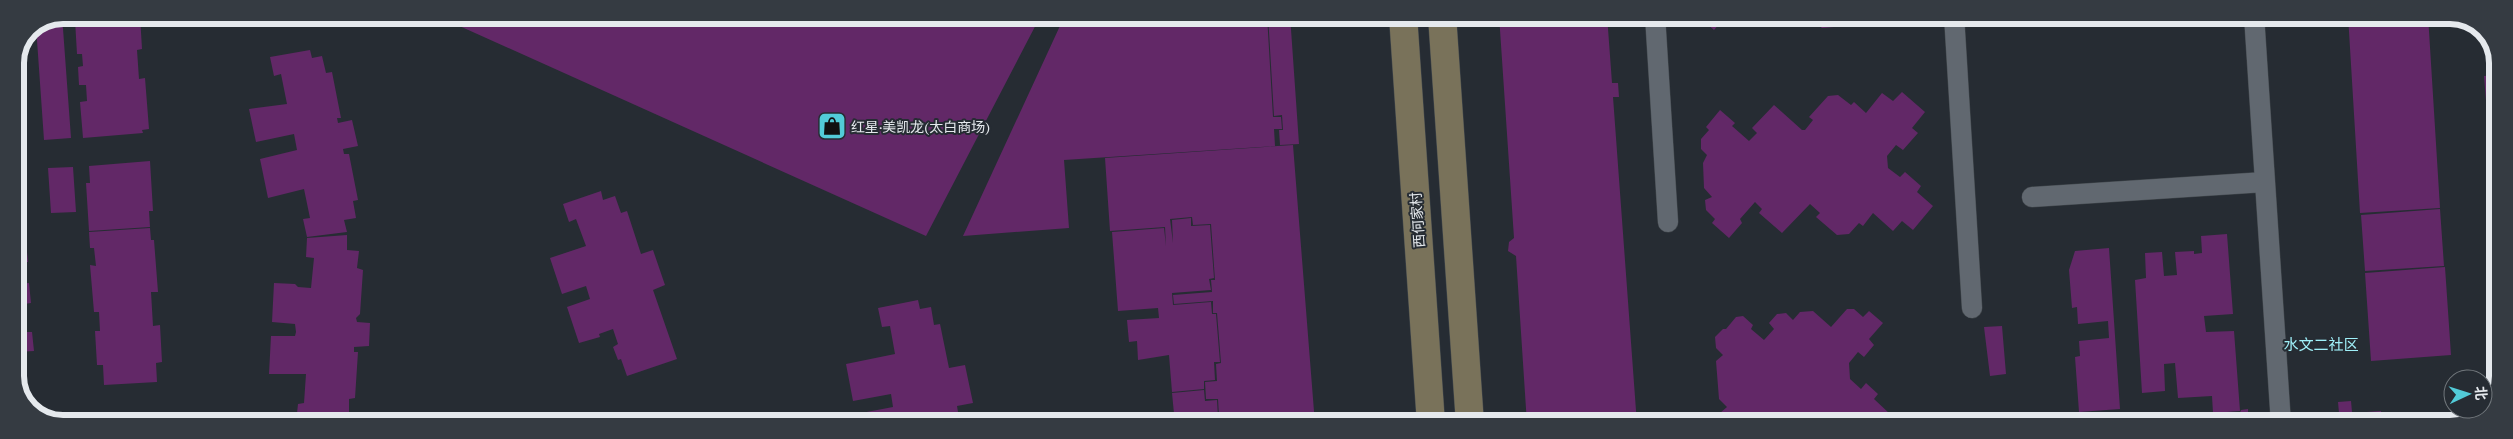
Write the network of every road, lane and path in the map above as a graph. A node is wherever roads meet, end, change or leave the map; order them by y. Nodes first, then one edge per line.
1 (1404, 24) edge
2 (1443, 24) edge
3 (1656, 24) edge
4 (1955, 24) edge
5 (2255, 24) edge
6 (2265, 182) junction
7 (2032, 196) dead end
8 (1668, 222) dead end
9 (1972, 308) dead end
10 (1430, 415) edge
11 (1469, 415) edge
12 (2280, 415) edge

1 - 10 street, 西何家村
2 - 11 street
3 - 8 lane
4 - 9 lane
5 - 6 lane
6 - 7 lane
6 - 12 lane

